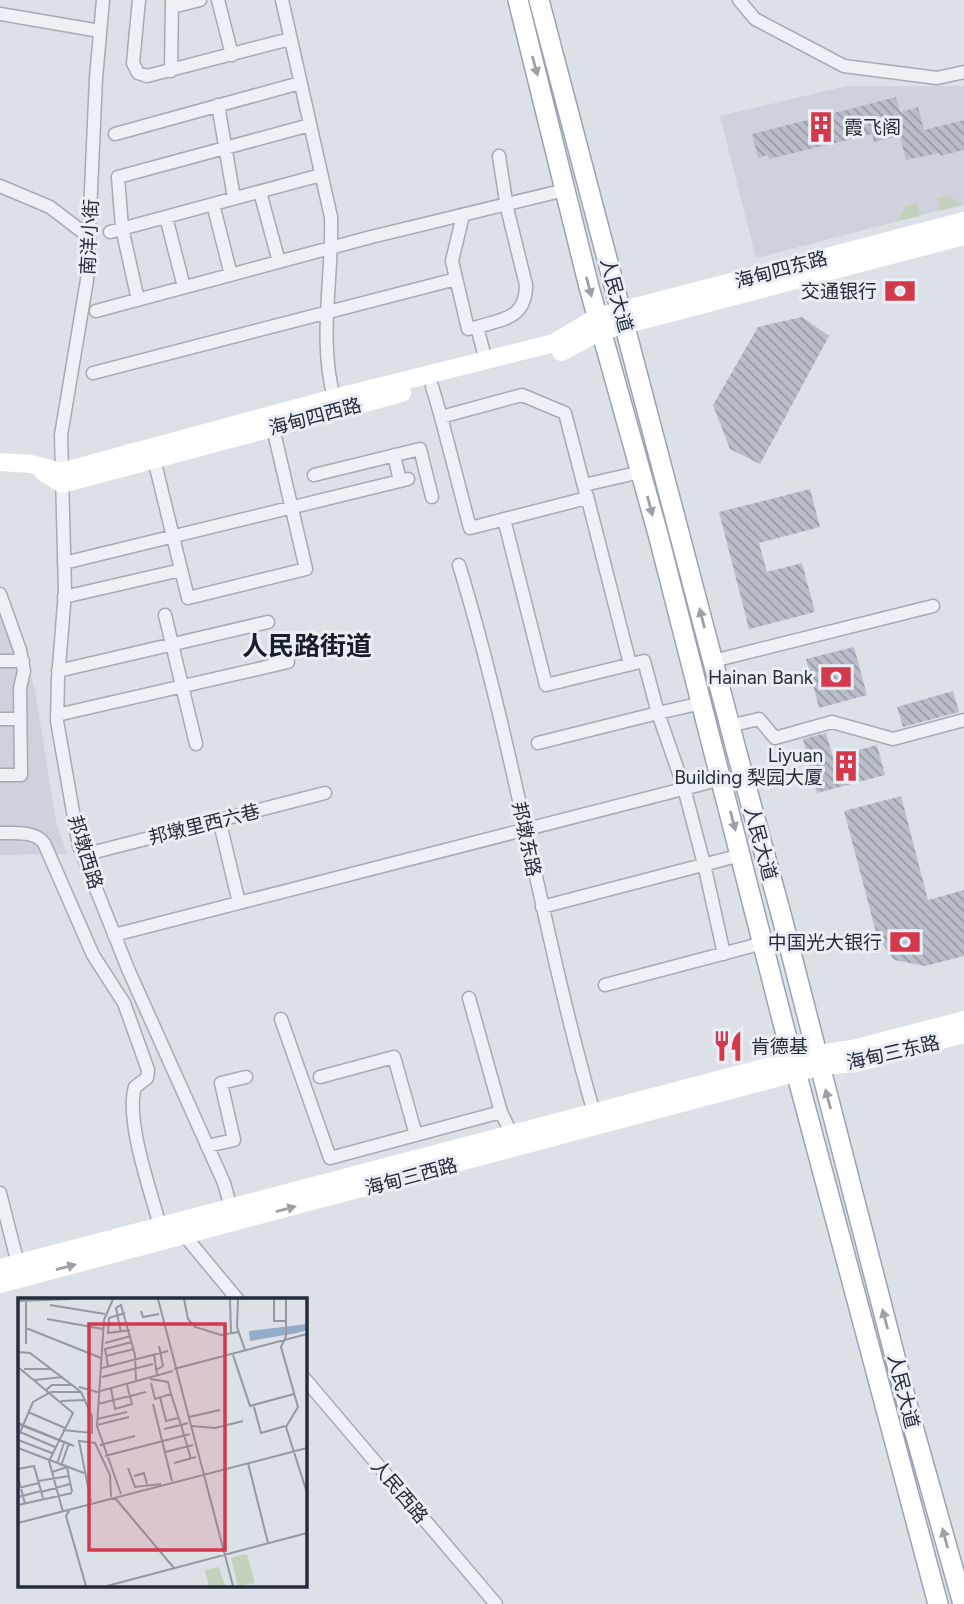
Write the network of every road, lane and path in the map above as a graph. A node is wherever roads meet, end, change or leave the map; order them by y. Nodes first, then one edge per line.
1 (103, 0) edge
2 (139, 0) edge
3 (200, 0) edge
4 (218, 0) edge
5 (282, 0) edge
6 (517, 0) edge
7 (539, 0) edge
8 (739, 0) edge
9 (172, 4) edge
10 (0, 14) edge
11 (100, 31) junction
12 (290, 39) junction
13 (232, 55) junction
14 (171, 71) junction
15 (964, 72) edge
16 (300, 83) junction
17 (218, 106) junction
18 (310, 125) junction
19 (115, 134) dead end
20 (225, 148) junction
21 (499, 156) dead end
22 (321, 175) junction
23 (0, 186) edge
24 (565, 190) junction
25 (260, 192) junction
26 (234, 198) junction
27 (213, 204) junction
28 (506, 204) junction
29 (463, 215) junction
30 (166, 217) junction
31 (964, 221) edge
32 (116, 230) junction
33 (964, 236) edge
34 (89, 237) junction
35 (332, 248) junction
36 (279, 262) junction
37 (231, 275) junction
38 (456, 279) junction
39 (184, 288) junction
40 (138, 300) junction
41 (96, 311) dead end
42 (326, 313) junction
43 (624, 318) junction
44 (599, 324) junction
45 (477, 327) junction
46 (486, 361) junction
47 (93, 373) dead end
48 (432, 386) junction
49 (334, 398) junction
50 (441, 417) junction
51 (273, 428) junction
52 (394, 455) junction
53 (155, 460) junction
54 (0, 462) edge
55 (641, 472) junction
56 (314, 475) dead end
57 (62, 478) junction
58 (586, 491) junction
59 (432, 497) dead end
60 (292, 509) junction
61 (504, 519) junction
62 (173, 537) junction
63 (64, 564) junction
64 (459, 565) dead end
65 (181, 570) junction
66 (0, 594) edge
67 (64, 597) junction
68 (933, 606) dead end
69 (165, 615) dead end
70 (268, 622) dead end
71 (172, 644) junction
72 (0, 660) edge
73 (23, 662) junction
74 (288, 662) dead end
75 (713, 662) junction
76 (630, 664) junction
77 (58, 671) junction
78 (182, 687) junction
79 (702, 703) junction
80 (658, 713) junction
81 (57, 715) junction
82 (0, 719) edge
83 (20, 719) junction
84 (964, 720) edge
85 (729, 726) junction
86 (537, 743) dead end
87 (196, 744) dead end
88 (0, 775) edge
89 (722, 779) junction
90 (684, 788) junction
91 (325, 793) dead end
92 (219, 819) junction
93 (524, 830) junction
94 (0, 833) edge
95 (83, 855) junction
96 (741, 855) junction
97 (704, 864) junction
98 (239, 903) junction
99 (542, 908) junction
100 (114, 935) junction
101 (763, 943) junction
102 (724, 954) junction
103 (605, 985) dead end
104 (469, 998) dead end
105 (281, 1019) dead end
106 (964, 1020) edge
107 (964, 1034) edge
108 (819, 1060) junction
109 (795, 1066) junction
110 (246, 1077) dead end
111 (320, 1077) dead end
112 (501, 1112) junction
113 (594, 1113) junction
114 (416, 1135) junction
115 (512, 1135) junction
116 (207, 1146) junction
117 (0, 1193) edge
118 (231, 1208) junction
119 (160, 1226) junction
120 (185, 1236) junction
121 (18, 1264) junction
122 (0, 1268) edge
123 (0, 1284) edge
124 (237, 1298) edge
125 (306, 1380) edge
126 (496, 1604) edge
127 (938, 1604) edge
128 (963, 1604) edge

1 - 11 street, 南洋小街
2 - 14 street
3 - 9 street
4 - 13 street
5 - 12 street
6 -> 24 main road, 人民大道
7 - 43 main road, 人民大道
8 - 15 street
9 - 14 street
10 - 11 street
11 - 34 street, 南洋小街
12 - 13 street
12 - 16 street
13 - 14 street
16 - 17 street
16 - 18 street
17 - 19 street
17 - 20 street
18 - 20 street
18 - 22 street
20 - 26 street
20 - 32 street
21 - 28 street
22 - 25 street
22 - 35 street
23 - 34 street
24 - 28 street
24 -> 44 main road, 人民大道
25 - 26 street
25 - 36 street
26 - 27 street
27 - 30 street
27 - 37 street
28 - 29 street
28 - 45 street
29 - 35 street
29 - 38 street
30 - 32 street
30 - 39 street
31 - 43 main road, 海甸四东路
32 - 40 street
33 - 43 main road, 海甸四东路
34 - 57 street, 南洋小街
35 - 36 street
35 - 42 street
36 - 37 street
37 - 39 street
38 - 42 street
38 - 45 street
39 - 40 street
40 - 41 street
42 - 47 street
42 - 49 street
43 - 44 main road, 海甸四东路
75 -> 43 main road, 人民大道
44 - 46 main road, 海甸四西路
44 - 48 main road, 海甸四西路
44 - 55 main road, 人民大道
45 - 46 street
46 - 49 main road, 海甸四西路
48 - 50 street
48 - 51 main road, 海甸四西路
49 - 57 main road, 海甸四西路
50 - 58 street
50 - 61 street
51 - 53 main road, 海甸四西路
51 - 60 street
52 - 56 street
52 - 59 street
52 - 60 street
53 - 57 main road, 海甸四西路
53 - 62 street
54 - 57 main road
55 - 58 street
55 -> 79 main road, 人民大道
57 - 63 street, 邦墩西路
58 - 61 street
58 - 76 street
60 - 62 street
60 - 65 street
61 - 76 street
62 - 63 street
62 - 65 street
63 - 67 street, 邦墩西路
64 - 93 street, 邦墩东路
65 - 67 street
66 - 73 street
67 - 77 street, 邦墩西路
68 - 75 street
69 - 71 street
70 - 71 street
71 - 77 street
71 - 78 street
72 - 73 street
73 - 83 street
74 - 78 street
75 - 85 main road, 人民大道
76 - 80 street
77 - 81 street, 邦墩西路
78 - 81 street
78 - 87 street
79 - 80 street
79 - 89 main road, 人民大道
80 - 86 street
80 - 90 street
81 - 95 street, 邦墩西路
82 - 83 street
83 - 88 street
84 - 85 street
85 - 108 main road, 人民大道
89 - 90 street
89 -> 96 main road, 人民大道
90 - 93 street
90 - 97 street
91 - 92 street, 邦墩里西六巷
92 - 95 street, 邦墩里西六巷
92 - 98 street
93 - 98 street
93 - 99 street, 邦墩东路
94 - 119 street
95 - 100 street, 邦墩西路
96 - 97 street
96 - 101 main road, 人民大道
97 - 99 street
97 - 102 street
98 - 100 street
99 - 113 street, 邦墩东路
100 - 116 street, 邦墩西路
101 - 102 street
101 - 109 main road, 人民大道
102 - 103 street
104 - 112 street
105 - 114 street
106 - 108 main road
107 - 108 main road, 海甸三东路
108 - 109 main road, 海甸三西路
128 -> 108 main road, 人民大道
109 - 113 main road, 海甸三西路
120 -> 109 main road, 海甸三西路
109 - 127 main road, 人民大道
110 - 116 street
111 - 114 street
112 - 114 street
112 - 115 street
113 - 115 main road, 海甸三西路
115 - 118 main road, 海甸三西路
116 - 118 street, 邦墩西路
117 - 121 street
118 - 119 main road, 海甸三西路
119 - 121 main road, 海甸三西路
123 -> 120 main road, 海甸三西路
120 - 124 street
121 - 122 main road, 海甸三西路
125 - 126 street, 人民西路

